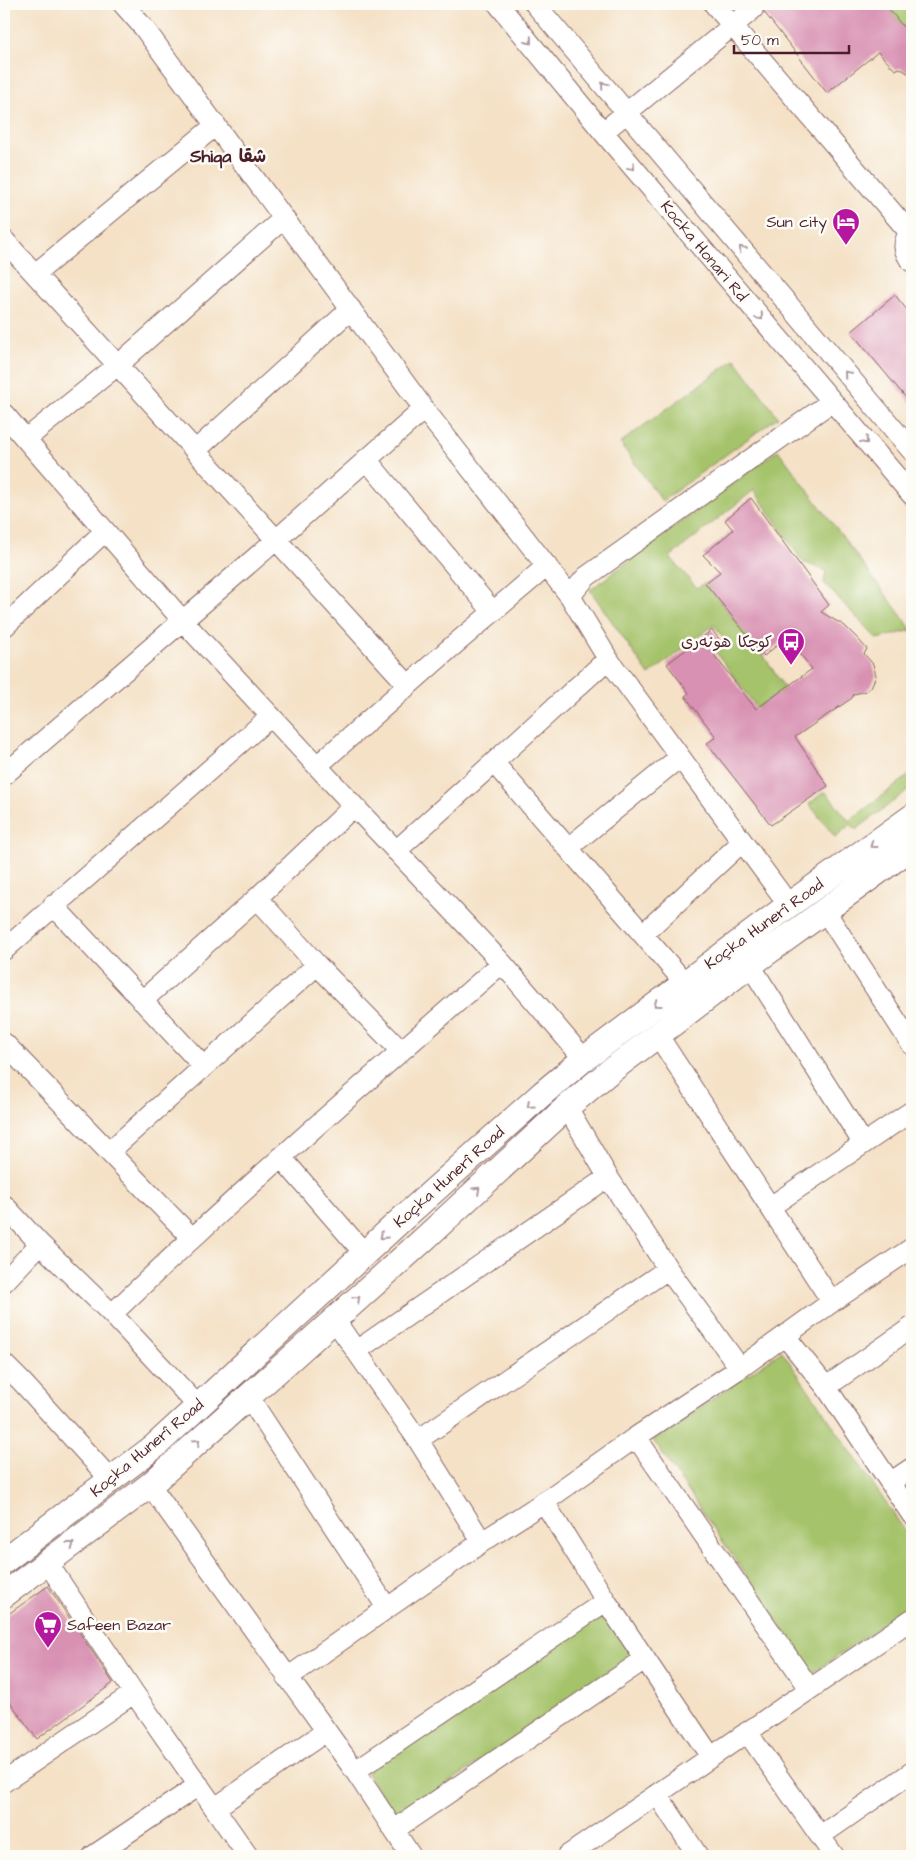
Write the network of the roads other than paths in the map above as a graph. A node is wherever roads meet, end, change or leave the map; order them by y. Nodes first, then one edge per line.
1 (123, 4) edge
2 (498, 4) edge
3 (535, 4) edge
4 (714, 4) edge
5 (753, 9) dead end
6 (732, 27) junction
7 (627, 113) junction
8 (216, 125) junction
9 (603, 132) junction
10 (284, 218) junction
11 (911, 232) edge
12 (4, 240) edge
13 (912, 262) edge
14 (35, 274) junction
15 (351, 309) junction
16 (118, 366) junction
17 (831, 402) junction
18 (424, 409) junction
19 (4, 414) edge
20 (26, 439) junction
21 (195, 451) junction
22 (912, 451) edge
23 (366, 459) junction
24 (912, 494) edge
25 (105, 531) junction
26 (276, 540) junction
27 (547, 566) junction
28 (570, 596) junction
29 (494, 612) junction
30 (6, 619) edge
31 (182, 620) junction
32 (608, 658) junction
33 (408, 685) junction
34 (271, 716) junction
35 (680, 756) junction
36 (494, 763) junction
37 (317, 766) junction
38 (4, 775) edge
39 (354, 806) junction
40 (912, 817) edge
41 (742, 842) junction
42 (912, 847) edge
43 (568, 848) junction
44 (396, 851) junction
45 (256, 898) junction
46 (53, 905) junction
47 (789, 905) junction
48 (825, 911) junction
49 (643, 934) junction
50 (4, 950) edge
51 (502, 963) junction
52 (317, 965) junction
53 (750, 965) junction
54 (685, 983) junction
55 (142, 1001) junction
56 (658, 1034) junction
57 (4, 1043) edge
58 (912, 1044) edge
59 (400, 1051) junction
60 (584, 1060) junction
61 (204, 1067) junction
62 (567, 1107) junction
63 (912, 1110) edge
64 (864, 1143) junction
65 (110, 1152) junction
66 (281, 1157) junction
67 (608, 1176) junction
68 (4, 1205) edge
69 (770, 1207) junction
70 (402, 1218) junction
71 (192, 1238) junction
72 (422, 1240) junction
73 (40, 1244) junction
74 (912, 1248) edge
75 (364, 1254) junction
76 (668, 1269) junction
77 (4, 1282) edge
78 (832, 1302) junction
79 (112, 1314) junction
80 (334, 1319) junction
81 (912, 1327) edge
82 (785, 1336) junction
83 (356, 1351) junction
84 (4, 1364) edge
85 (740, 1368) junction
86 (826, 1387) junction
87 (248, 1396) junction
88 (198, 1406) junction
89 (636, 1437) junction
90 (418, 1440) junction
91 (912, 1468) edge
92 (111, 1480) junction
93 (892, 1482) junction
94 (150, 1485) junction
95 (544, 1502) junction
96 (912, 1515) edge
97 (482, 1542) junction
98 (4, 1561) edge
99 (47, 1562) junction
100 (4, 1595) edge
101 (606, 1601) junction
102 (387, 1608) junction
103 (912, 1619) edge
104 (645, 1659) junction
105 (287, 1678) junction
106 (810, 1689) junction
107 (134, 1693) junction
108 (325, 1732) junction
109 (747, 1732) junction
110 (711, 1757) junction
111 (355, 1771) junction
112 (912, 1772) edge
113 (4, 1782) edge
114 (200, 1785) junction
115 (657, 1794) junction
116 (215, 1808) junction
117 (394, 1830) junction
118 (820, 1836) junction
119 (94, 1856) edge
120 (248, 1856) edge
121 (412, 1856) edge
122 (567, 1856) edge
123 (698, 1856) edge
124 (834, 1856) edge

1 - 8 street
2 -> 9 street, Kocka Honari Rd
7 -> 3 street, Kocka Honari Rd
4 - 6 street
5 - 6 street
6 - 7 street
6 - 11 street
7 - 9 street
22 -> 7 street, Kocka Honari Rd
8 - 10 street
8 - 14 street
9 -> 17 street, Kocka Honari Rd
10 - 15 street
10 - 16 street
11 - 13 street
12 - 14 street
14 - 16 street
15 - 18 street
15 - 21 street
16 - 20 street
16 - 21 street
17 -> 24 street, Kocka Honari Rd
17 - 28 street
18 - 23 street
18 - 27 street
19 - 20 street
20 - 25 street
21 - 26 street
23 - 26 street
23 - 29 street
25 - 30 street
25 - 31 street
26 - 31 street
26 - 33 street
27 - 28 street
27 - 29 street
28 - 32 street
29 - 33 street
31 - 34 street
31 - 38 street
32 - 35 street
32 - 36 street
33 - 37 street
34 - 37 street
34 - 46 street
35 - 41 street
35 - 43 street
36 - 43 street
36 - 44 street
37 - 39 street
39 - 44 street
39 - 45 street
40 -> 47 main road, Koçka Hunerî Road
41 - 47 street
41 - 49 street
42 - 48 main road
43 - 49 street
44 - 51 street
45 - 52 street
45 - 55 street
46 - 50 street
46 - 55 street
47 - 54 main road, Koçka Hunerî Road
48 - 53 main road
48 - 58 street
49 - 54 street
51 - 59 street
51 - 60 street
52 - 59 street
52 - 61 street
53 - 56 main road
53 - 64 street
54 -> 60 main road, Koçka Hunerî Road
55 - 61 street
56 - 62 main road
56 - 69 street
57 - 65 street
59 - 66 street
60 -> 70 main road, Koçka Hunerî Road
61 - 65 street
62 - 67 street
72 -> 62 main road
63 - 64 street
64 - 69 street
65 - 71 street
66 - 71 street
66 - 75 street
67 - 76 street
67 - 83 street
68 - 73 street
69 - 78 street
70 - 72 main road
70 -> 75 main road, Koçka Hunerî Road
71 - 79 street
80 -> 72 main road
73 - 77 street
73 - 79 street
74 - 78 street
75 - 88 main road, Koçka Hunerî Road
76 - 85 street
76 - 90 street
78 - 82 street
79 - 88 street
80 - 83 street
80 - 87 main road
81 - 86 street
82 - 85 street
82 - 86 street
83 - 90 street
84 - 92 street
85 - 89 street
86 - 93 street
94 -> 87 main road
87 - 102 street
88 - 92 main road, Koçka Hunerî Road
89 - 95 street
89 - 106 street
90 - 97 street
91 - 93 street
92 - 98 main road, Koçka Hunerî Road
93 - 96 street
99 -> 94 main road
94 - 105 street
95 - 97 street
95 - 101 street
97 - 102 street
99 - 100 main road
99 - 107 street
101 - 104 street
101 - 111 street
102 - 105 street
103 - 106 street
104 - 110 street
104 - 117 street
105 - 108 street
106 - 109 street
107 - 113 street
107 - 114 street
108 - 111 street
108 - 116 street
109 - 110 street
109 - 118 street
110 - 115 street
111 - 117 street
112 - 118 street
114 - 116 street
114 - 119 street
115 - 122 street
115 - 123 street
116 - 120 street
117 - 121 street
118 - 124 street

